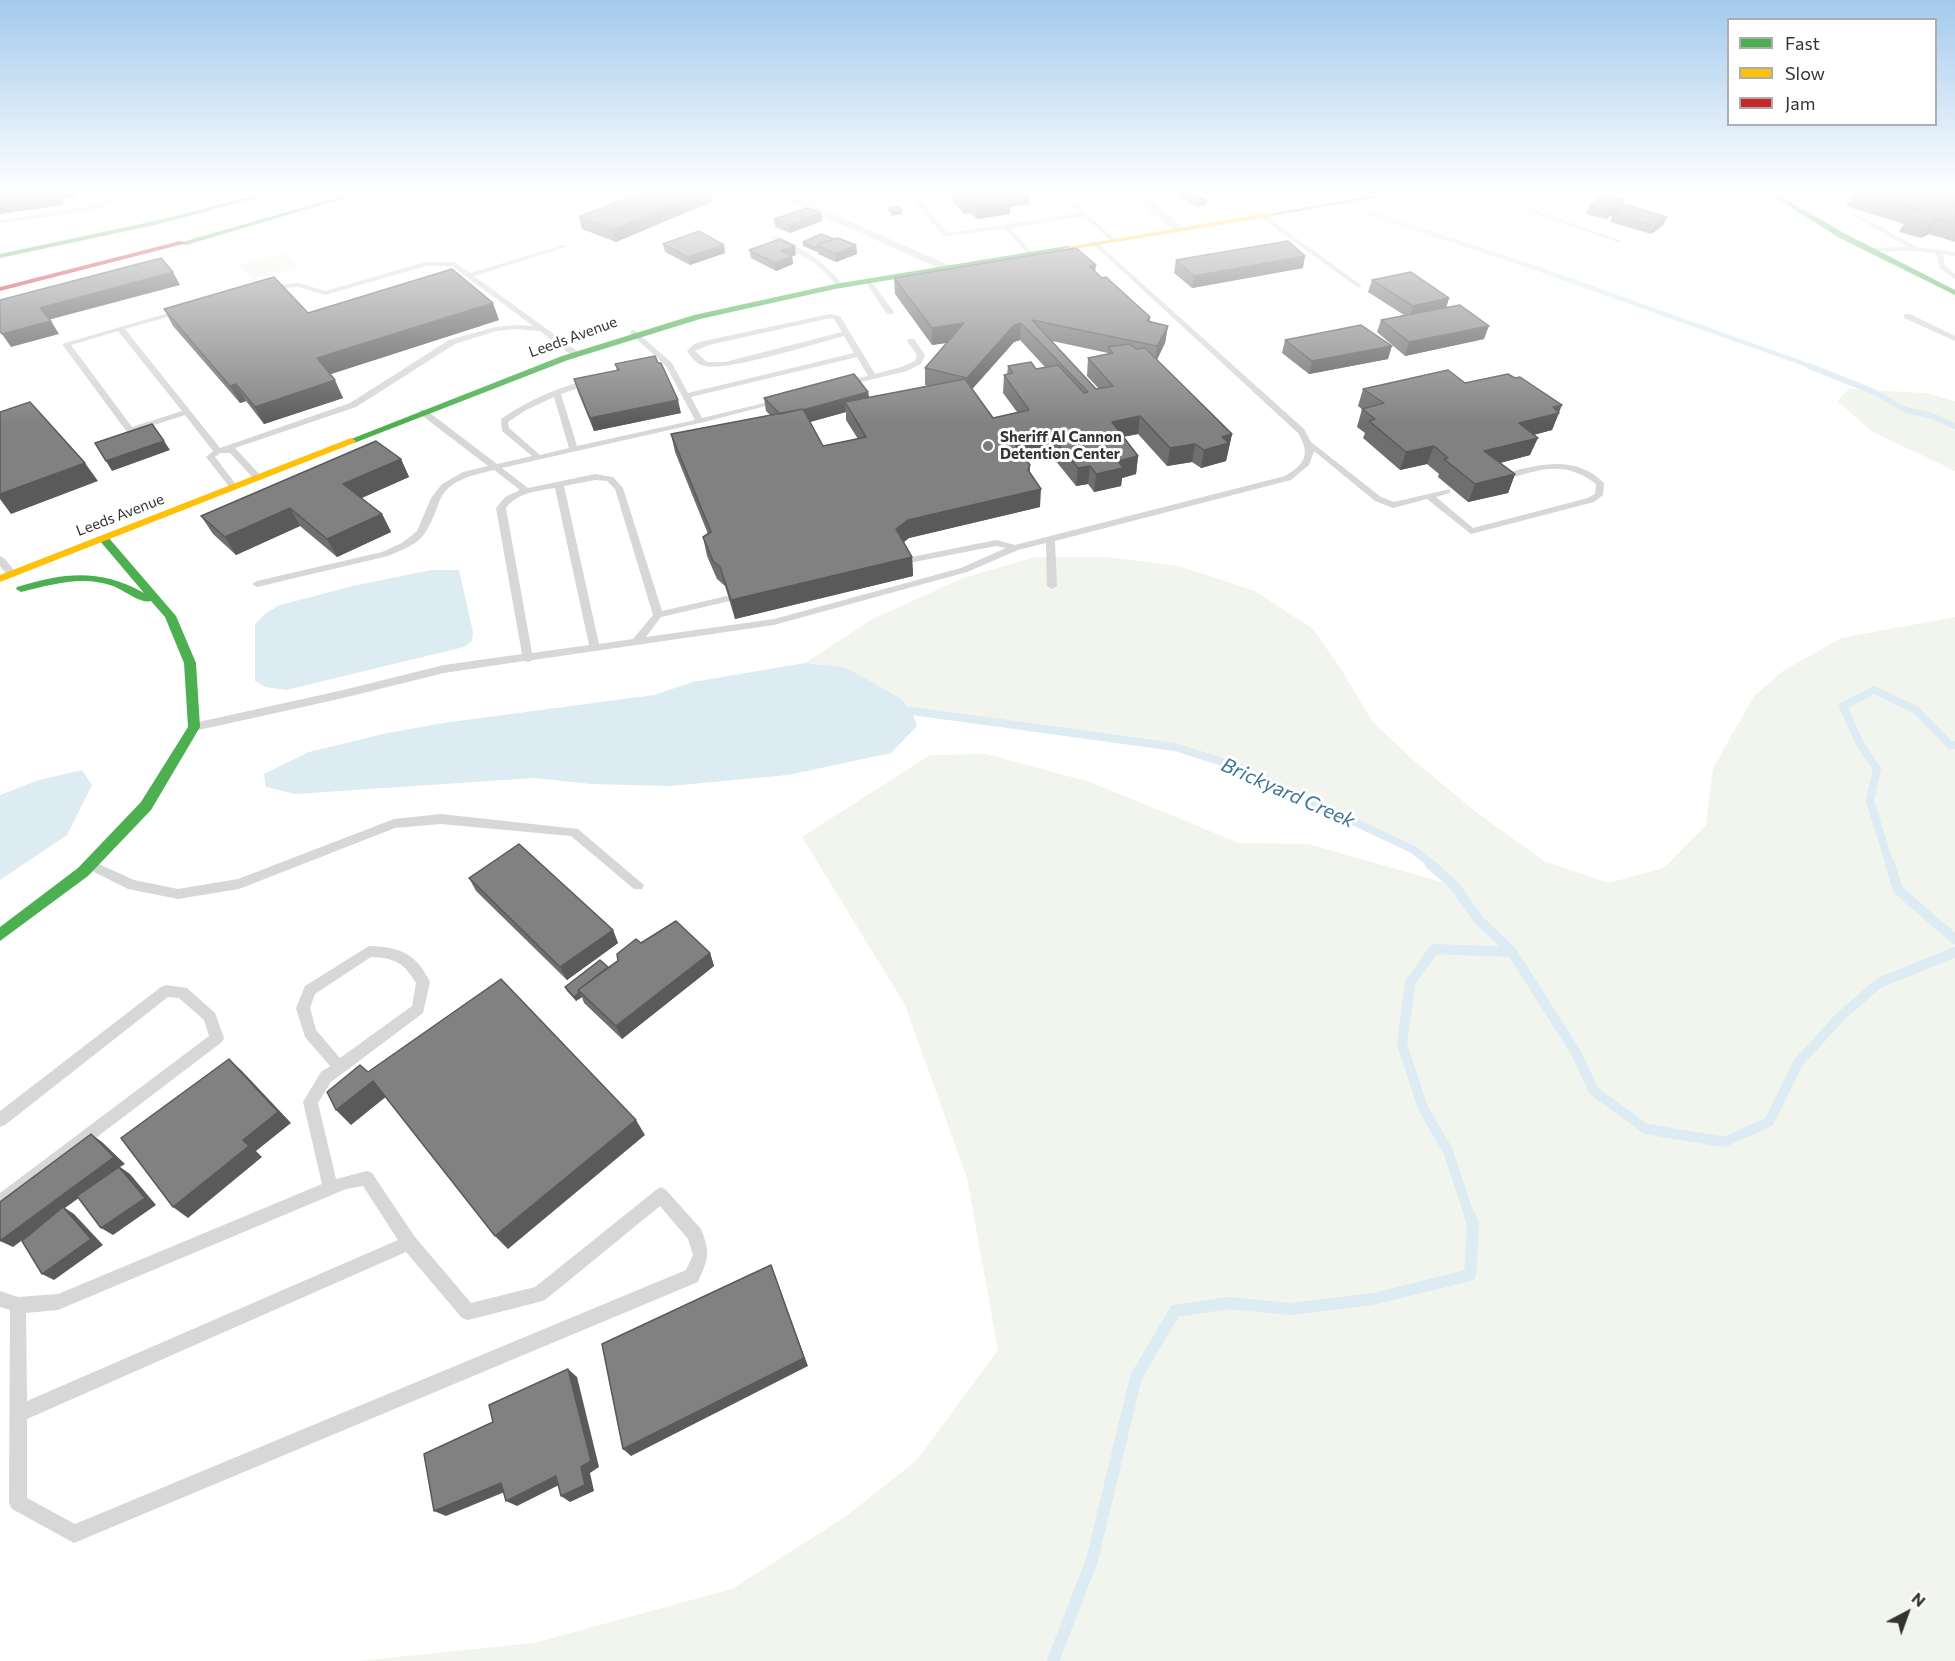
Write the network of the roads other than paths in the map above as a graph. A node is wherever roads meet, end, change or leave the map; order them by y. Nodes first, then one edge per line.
1 (77, 271) edge
2 (82, 271) edge
3 (403, 271) edge
4 (463, 271) edge
5 (485, 271) edge
6 (830, 271) edge
7 (927, 271) edge
8 (1125, 271) edge
9 (1338, 271) edge
10 (1911, 271) edge
11 (470, 275) junction
12 (868, 281) junction
13 (841, 286) junction
14 (1359, 286) dead end
15 (0, 289) edge
16 (256, 289) edge
17 (1955, 293) edge
18 (0, 294) edge
19 (188, 309) edge
20 (890, 312) dead end
21 (1907, 316) dead end
22 (120, 328) junction
23 (539, 329) junction
24 (634, 333) junction
25 (846, 333) junction
26 (1955, 339) edge
27 (911, 341) dead end
28 (574, 353) junction
29 (859, 354) junction
30 (873, 376) junction
31 (597, 378) edge
32 (838, 386) edge
33 (556, 392) junction
34 (686, 396) junction
35 (792, 398) edge
36 (188, 412) junction
37 (423, 412) junction
38 (700, 421) junction
39 (1310, 444) junction
40 (574, 449) junction
41 (218, 451) junction
42 (538, 457) junction
43 (494, 467) junction
44 (258, 478) junction
45 (1495, 479) edge
46 (559, 485) junction
47 (234, 488) junction
48 (526, 491) junction
49 (1447, 491) dead end
50 (1429, 496) junction
51 (1050, 538) junction
52 (104, 539) junction
53 (1015, 548) junction
54 (0, 559) edge
55 (904, 561) edge
56 (6, 577) edge
57 (257, 584) dead end
58 (1052, 586) dead end
59 (10, 592) dead end
60 (728, 599) edge
61 (658, 615) junction
62 (170, 616) junction
63 (636, 642) junction
64 (595, 648) junction
65 (528, 659) junction
66 (194, 727) junction
67 (90, 865) junction
68 (638, 885) dead end
69 (0, 935) edge
70 (340, 1068) junction
71 (0, 1120) edge
72 (331, 1189) junction
73 (0, 1202) edge
74 (409, 1243) junction
75 (0, 1299) edge
76 (18, 1305) junction
77 (18, 1414) junction

1 - 15 main road
2 - 18 main road
3 - 16 lane
4 - 11 lane
5 - 11 lane
6 - 13 lane
7 - 12 main road, Leeds Avenue
8 - 39 lane
9 - 14 lane
10 - 17 main road
11 - 23 lane
12 - 13 main road, Leeds Avenue
12 - 20 lane
13 - 24 main road, Leeds Avenue
19 - 22 lane
21 - 26 lane
22 - 36 lane
22 - 36 lane
23 - 28 lane
23 - 41 lane
24 - 28 main road, Leeds Avenue
24 - 34 lane
25 - 25 lane
25 - 29 lane
27 - 30 lane
28 - 37 main road, Leeds Avenue
29 - 30 lane
29 - 34 lane
30 - 32 lane
31 - 33 lane
33 - 40 lane
33 - 42 lane
34 - 38 lane
35 - 38 lane
36 - 41 lane
37 - 43 lane
37 - 44 main road, Leeds Avenue
38 - 40 lane
39 - 50 lane
39 - 51 lane
40 - 42 lane
41 - 44 lane
41 - 47 lane
42 - 43 lane
43 - 48 lane
43 - 57 lane
44 - 47 main road, Leeds Avenue
45 - 50 lane
46 - 48 lane
46 - 61 lane
46 - 64 lane
47 - 52 main road, Leeds Avenue
48 - 65 lane
49 - 50 lane
51 - 53 lane
51 - 58 lane
52 - 56 main road, Leeds Avenue
52 - 62 main road
53 - 55 lane
53 - 63 lane
54 - 56 lane
59 - 62 main road
60 - 61 lane
61 - 63 lane
62 - 66 main road
63 - 64 lane
64 - 65 lane
65 - 66 lane
66 - 67 main road
67 - 68 lane
67 - 69 main road
70 - 70 lane
70 - 72 lane
71 - 73 lane
72 - 74 lane
72 - 76 lane
74 - 77 lane
74 - 77 lane
75 - 76 lane
76 - 77 lane

